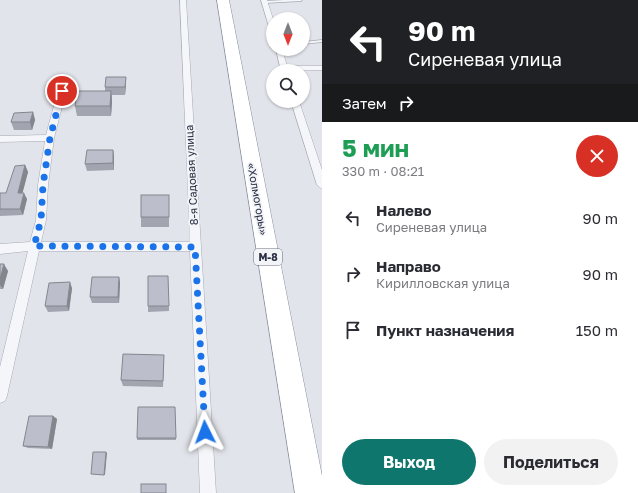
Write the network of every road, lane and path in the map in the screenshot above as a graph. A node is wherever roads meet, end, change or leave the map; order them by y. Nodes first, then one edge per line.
1 (183, 0) edge
2 (223, 0) edge
3 (301, 0) edge
4 (264, 1) edge
5 (267, 12) edge
6 (322, 41) edge
7 (310, 43) edge
8 (310, 68) edge
9 (322, 68) edge
10 (62, 91) dead end
11 (297, 108) edge
12 (50, 138) junction
13 (0, 139) edge
14 (322, 185) edge
15 (34, 246) junction
16 (195, 247) junction
17 (0, 249) edge
18 (0, 396) edge
19 (208, 493) edge
20 (310, 493) edge

1 - 16 street, 8-я Садовая улица
2 - 20 highway, «Холмогоры» / М-8
3 - 4 lane
4 - 5 street
6 - 7 lane
8 - 9 street
10 - 12 street
11 - 14 street
12 - 13 street
12 - 15 street
15 - 16 street
15 - 17 street
15 - 18 street
16 - 19 street, 8-я Садовая улица

